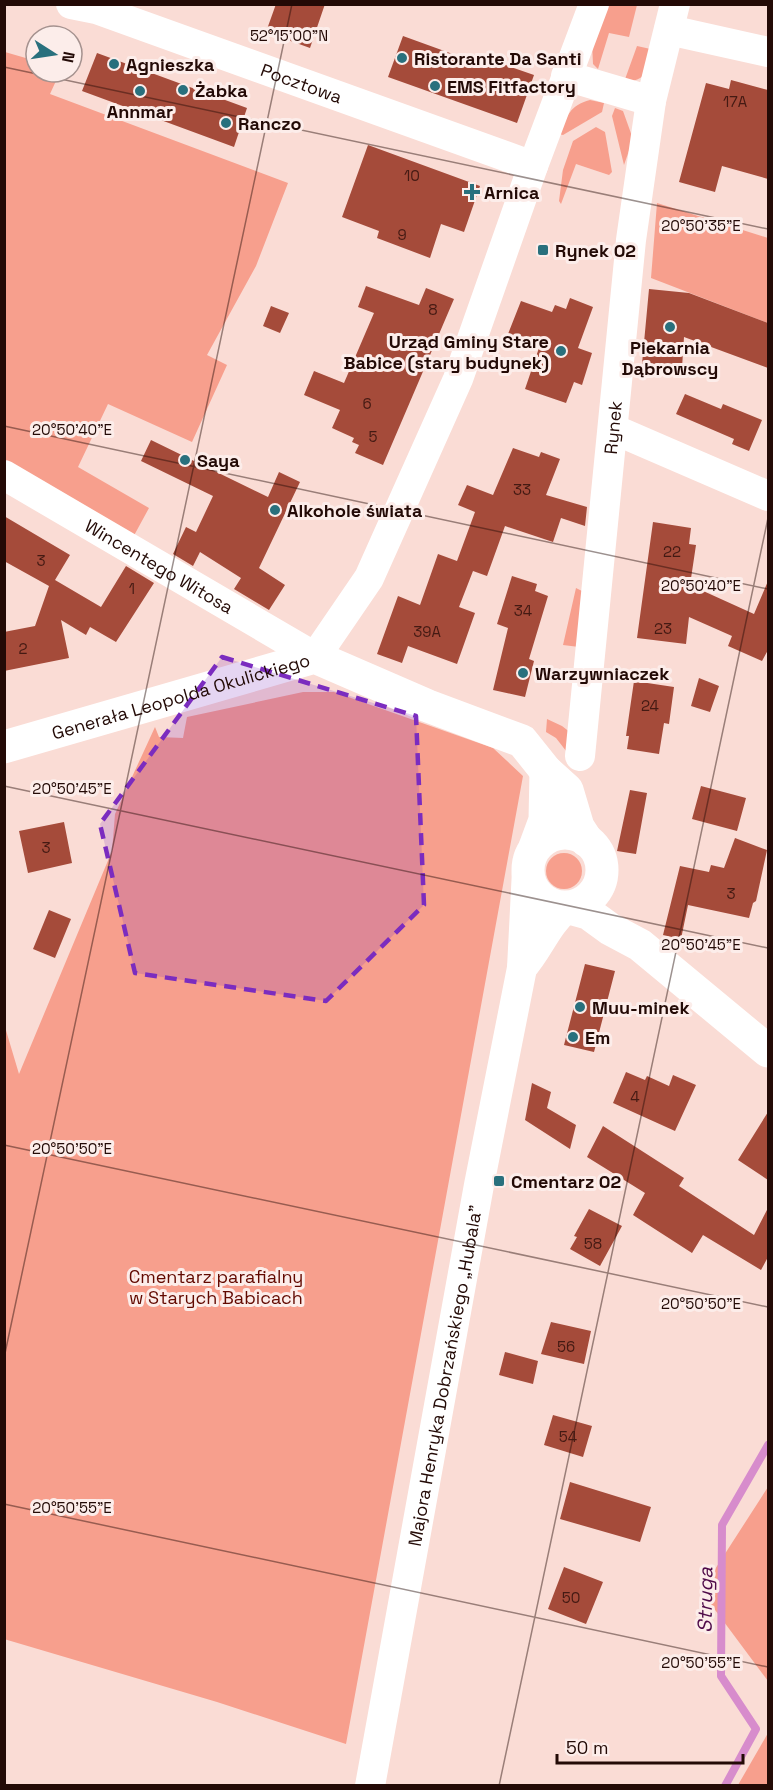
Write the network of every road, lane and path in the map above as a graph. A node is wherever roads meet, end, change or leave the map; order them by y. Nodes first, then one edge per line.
1 (71, 4) edge
2 (594, 4) edge
3 (672, 17) edge
4 (768, 51) edge
5 (566, 76) junction
6 (651, 101) junction
7 (533, 166) junction
8 (613, 429) junction
9 (4, 475) edge
10 (768, 496) edge
11 (315, 657) junction
12 (4, 747) edge
13 (580, 756) dead end
14 (546, 771) junction
15 (587, 841) junction
16 (531, 859) junction
17 (601, 877) junction
18 (569, 908) junction
19 (640, 945) junction
20 (522, 968) junction
21 (768, 1051) edge
22 (370, 1785) edge

1 - 7 street, Pocztowa
2 - 5 street
3 - 4 street
3 - 6 street, Rynek
5 - 6 street
5 - 7 street
6 - 8 street, Rynek
7 - 11 street
8 - 10 street
8 - 13 street, Rynek
9 - 11 street, Wincentego Witosa
11 - 12 main road, Generała Leopolda Okulickiego
11 - 14 main road, Generała Leopolda Okulickiego
14 - 15 main road, Generała Leopolda Okulickiego
14 - 16 main road
15 - 16 main road
15 - 17 main road
16 - 18 main road
16 - 20 street, Majora Henryka Dobrzańskiego „Hubala”
17 - 18 main road
17 - 19 main road
18 - 19 main road
18 - 20 street, Majora Henryka Dobrzańskiego „Hubala”
19 - 21 main road
20 - 22 street, Majora Henryka Dobrzańskiego „Hubala”

